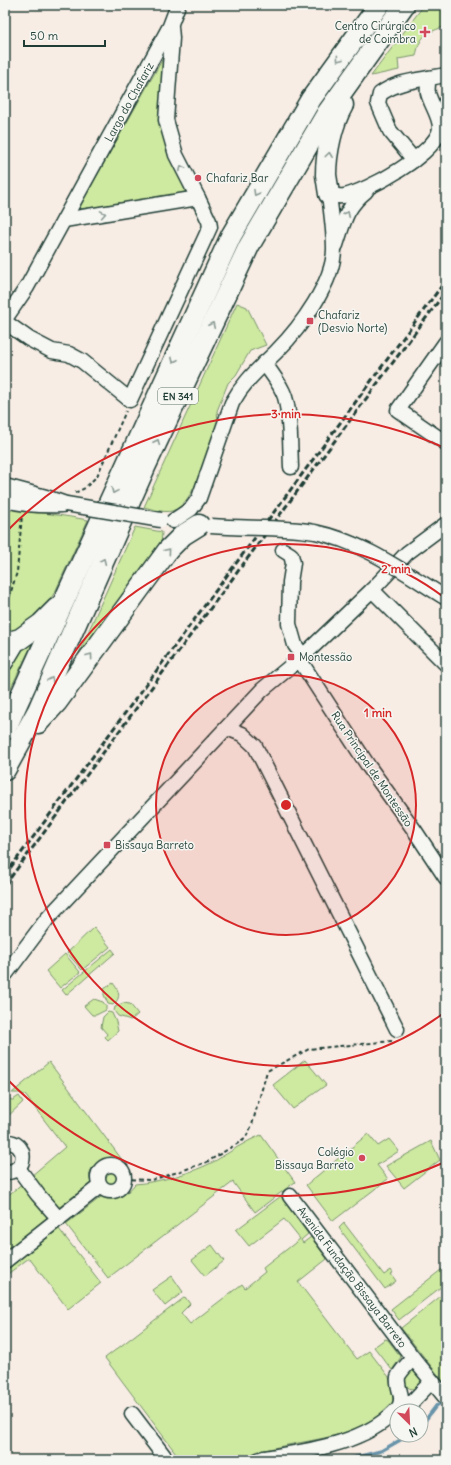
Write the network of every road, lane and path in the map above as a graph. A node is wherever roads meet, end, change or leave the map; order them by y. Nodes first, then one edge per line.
1 (178, 5) edge
2 (379, 5) edge
3 (404, 5) edge
4 (170, 26) junction
5 (361, 65) junction
6 (446, 75) edge
7 (429, 78) junction
8 (414, 160) junction
9 (370, 187) junction
10 (329, 194) junction
11 (198, 198) junction
12 (64, 220) junction
13 (334, 249) junction
14 (5, 320) edge
15 (446, 342) edge
16 (264, 363) junction
17 (130, 400) junction
18 (446, 443) edge
19 (291, 467) dead end
20 (5, 486) edge
21 (84, 488) dead end
22 (5, 500) edge
23 (23, 504) junction
24 (66, 504) junction
25 (200, 514) junction
26 (446, 524) edge
27 (283, 550) dead end
28 (372, 590) junction
29 (446, 598) edge
30 (64, 601) junction
31 (5, 611) edge
32 (13, 641) edge
33 (301, 657) junction
34 (5, 664) edge
35 (446, 664) edge
36 (227, 728) junction
37 (13, 735) edge
38 (5, 770) edge
39 (446, 878) edge
40 (5, 975) edge
41 (397, 1030) joint
42 (5, 1142) edge
43 (11, 1170) edge
44 (124, 1179) junction
45 (100, 1186) junction
46 (290, 1196) dead end
47 (59, 1219) junction
48 (5, 1261) edge
49 (413, 1358) junction
50 (432, 1381) junction
51 (401, 1394) junction
52 (419, 1395) junction
53 (446, 1398) edge
54 (412, 1403) edge
55 (132, 1414) dead end
56 (389, 1427) edge
57 (167, 1460) edge
58 (258, 1460) edge
59 (290, 1460) edge

1 - 4 street
2 -> 30 highway, EN 341
3 - 5 highway, EN 341
11 -> 4 street, Largo do Chafariz
4 - 12 street, Largo do Chafariz
10 -> 5 highway
37 -> 5 highway, EN 341
6 - 7 street
7 - 8 street
7 - 8 street
8 - 9 street
9 - 10 street
13 -> 9 street
10 - 13 street
12 -> 11 street
11 - 17 street, Largo do Chafariz
12 - 14 street, Largo do Chafariz
13 - 16 street
14 - 17 street
15 - 18 street
16 - 19 street
16 - 25 street
17 - 21 path
20 - 24 street
22 - 23 street
23 - 24 street
23 - 31 path
24 - 25 street, bridge
25 - 29 street, bridge
37 -> 25 highway
26 - 28 street
27 - 33 street, Rua Principal de Montessão
28 - 33 street
28 - 35 street
30 - 32 highway
30 - 37 highway, EN 341
32 - 34 street
33 - 36 street
33 - 39 street, Rua Principal de Montessão
36 - 40 street
36 - 41 street
37 - 38 highway, EN 341
41 - 44 path
42 - 43 street
43 - 47 street
44 - 45 street
44 - 45 street
45 - 47 street
46 - 49 street, Avenida Fundação Bissaya Barreto
47 - 48 street
49 - 50 street, Avenida Fundação Bissaya Barreto
49 - 51 street
50 - 52 street
50 - 53 street, Avenida Fundação Bissaya Barreto
51 - 52 street
51 - 58 street
52 - 54 street
55 - 57 street
56 - 59 street

